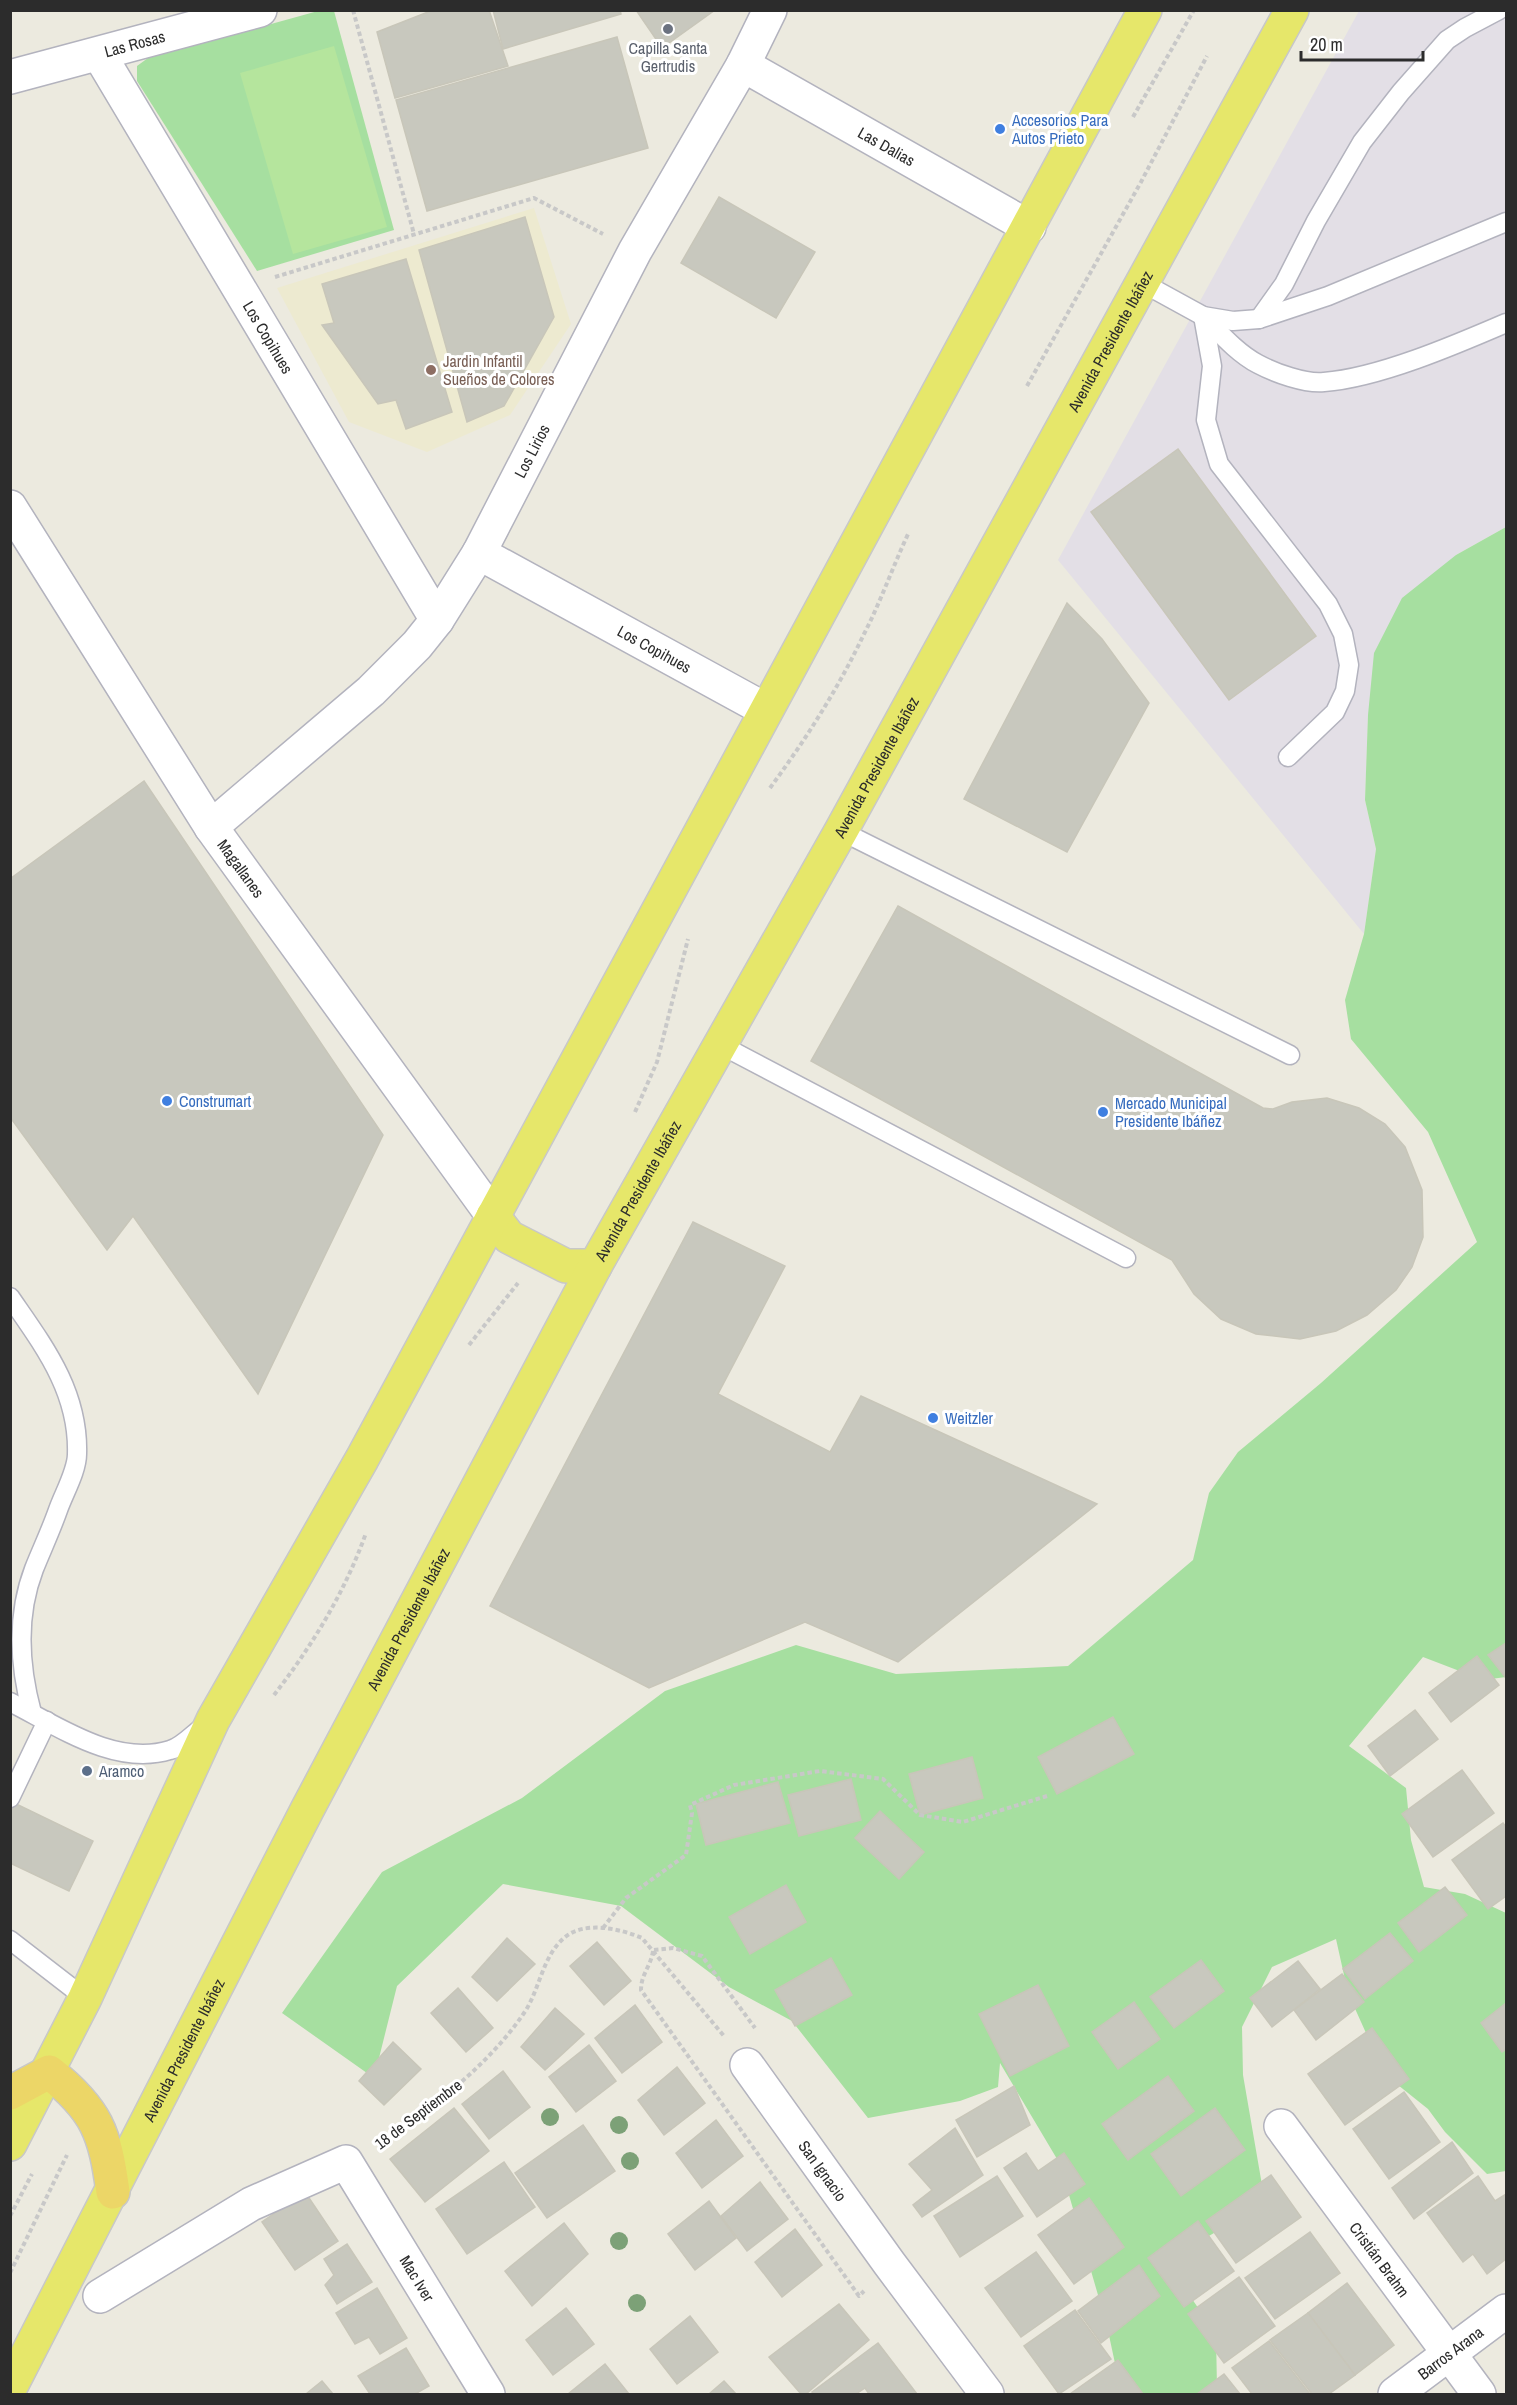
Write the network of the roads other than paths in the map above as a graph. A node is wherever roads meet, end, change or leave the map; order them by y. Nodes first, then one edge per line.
1 (260, 10) edge
2 (770, 10) edge
3 (1145, 10) edge
4 (1292, 10) edge
5 (1499, 10) edge
6 (99, 54) junction
7 (743, 65) junction
8 (10, 77) edge
9 (1506, 222) edge
10 (1029, 227) junction
11 (1142, 282) junction
12 (1203, 316) junction
13 (1259, 319) junction
14 (1506, 323) edge
15 (10, 507) edge
16 (479, 553) junction
17 (438, 620) junction
18 (766, 711) junction
19 (1288, 758) dead end
20 (211, 827) junction
21 (841, 831) junction
22 (719, 1044) junction
23 (1290, 1055) dead end
24 (493, 1216) junction
25 (1126, 1258) dead end
26 (595, 1266) junction
27 (10, 1297) edge
28 (10, 1702) edge
29 (39, 1717) junction
30 (213, 1720) junction
31 (10, 1798) edge
32 (10, 1940) edge
33 (85, 1998) junction
34 (747, 2065) road end
35 (49, 2072) junction
36 (10, 2093) edge
37 (1281, 2126) dead end
38 (10, 2144) edge
39 (113, 2192) junction
40 (100, 2296) dead end
41 (1506, 2311) edge
42 (1449, 2355) junction
43 (13, 2389) edge
44 (488, 2394) edge
45 (987, 2394) edge
46 (1395, 2394) edge
47 (1479, 2394) edge

1 - 6 street, Las Rosas
2 - 7 street, Los Lirios
3 - 10 main road
4 - 11 main road, Avenida Presidente Ibáñez
5 - 13 lane
6 - 8 street, Las Rosas
6 - 17 street, Los Copihues
7 - 10 street, Las Dalias
7 - 16 street, Los Lirios
9 - 13 lane
10 - 18 main road
11 - 12 lane
11 - 21 main road, Avenida Presidente Ibáñez
12 - 13 lane
12 - 14 lane
12 - 19 lane
15 - 20 street, Magallanes
16 - 17 street, Los Lirios
16 - 18 street, Los Copihues
17 - 20 street, Los Lirios
18 - 24 main road
20 - 24 street, Magallanes
21 - 22 main road, Avenida Presidente Ibáñez
21 - 23 lane
22 - 25 lane
22 - 26 main road, Avenida Presidente Ibáñez
24 - 26 main road
24 - 30 main road
26 - 39 main road, Avenida Presidente Ibáñez
27 - 29 lane
28 - 29 lane
29 - 30 lane
29 - 31 lane
30 - 33 main road
32 - 33 lane
33 - 35 main road
34 - 45 street, San Ignacio
35 - 36 highway
35 - 38 main road
35 - 39 highway
37 - 42 street, Cristián Brahm
39 - 43 main road, Avenida Presidente Ibáñez
40 - 44 street, Mac Iver
41 - 42 street, Barros Arana
42 - 46 street, Barros Arana
42 - 47 street, Cristián Brahm

